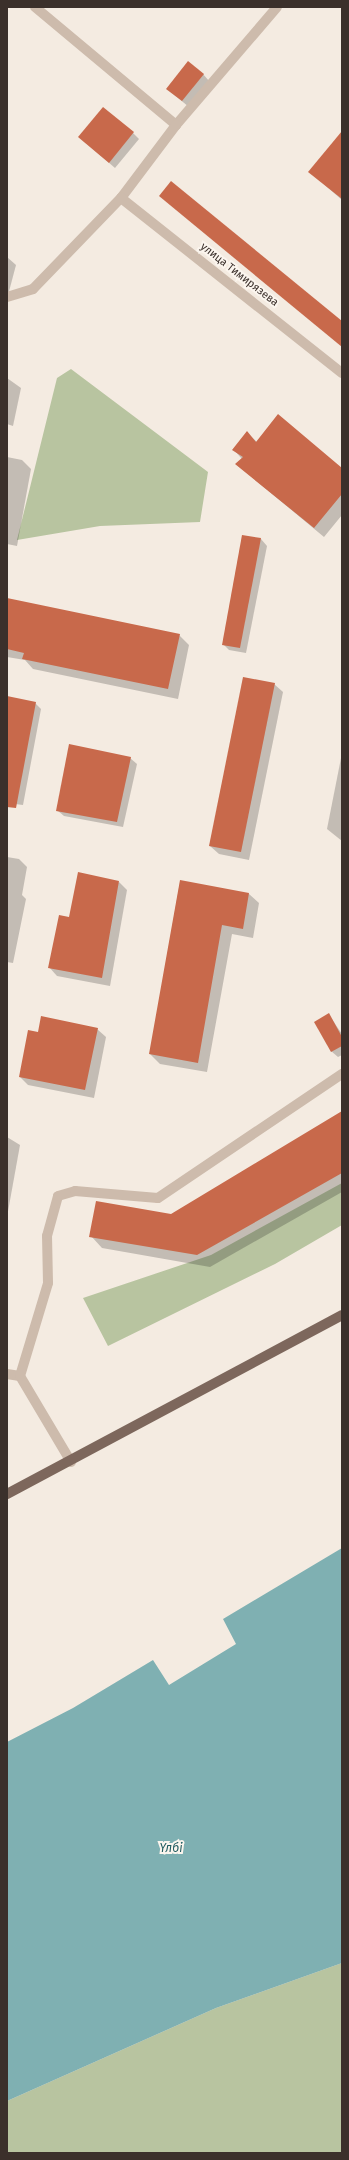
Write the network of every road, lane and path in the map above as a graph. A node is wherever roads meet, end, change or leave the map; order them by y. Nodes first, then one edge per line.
1 (35, 7) edge
2 (277, 7) edge
3 (176, 125) junction
4 (121, 198) junction
5 (7, 297) edge
6 (342, 373) edge
7 (342, 1074) edge
8 (342, 1315) edge
9 (7, 1374) edge
10 (20, 1376) junction
11 (71, 1462) junction
12 (7, 1494) edge

1 - 3 street
2 - 3 street
3 - 4 street
4 - 5 street
4 - 6 street, улица Тимирязева
7 - 10 street
8 - 11 main road
9 - 10 street
10 - 11 street
11 - 12 main road

